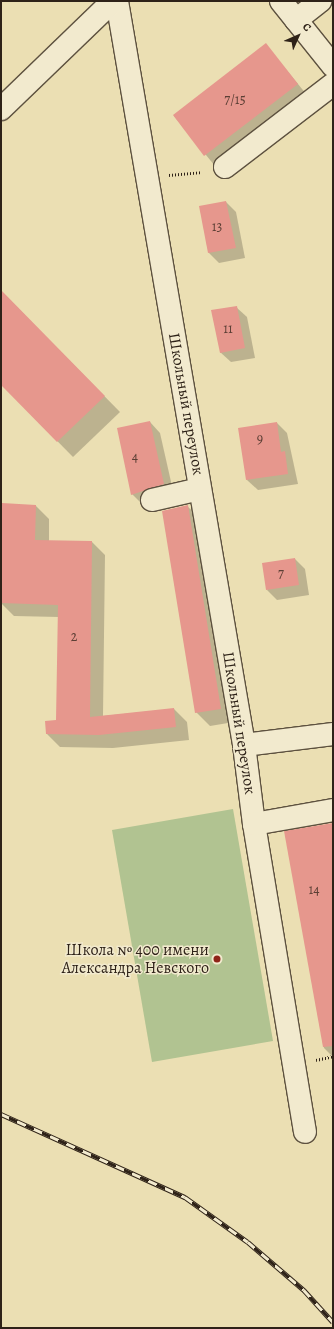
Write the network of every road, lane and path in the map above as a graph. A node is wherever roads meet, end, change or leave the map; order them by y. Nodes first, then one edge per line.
1 (113, 1) edge
2 (117, 1) edge
3 (281, 1) edge
4 (320, 1) edge
5 (296, 20) junction
6 (333, 66) edge
7 (333, 84) edge
8 (1, 109) edge
9 (225, 167) joint
10 (147, 177) junction
11 (200, 490) junction
12 (152, 500) dead end
13 (333, 734) edge
14 (244, 745) junction
15 (333, 810) edge
16 (253, 815) junction
17 (305, 1132) dead end

1 - 8 street
2 - 10 street, Школьный переулок
3 - 5 street
4 - 5 street
5 - 6 street
7 - 9 street
9 - 10 path
10 - 11 street, Школьный переулок
11 - 12 street
11 - 14 street, Школьный переулок
13 - 14 street
14 - 16 street, Школьный переулок
15 - 16 street
16 - 17 street, Школьный переулок

